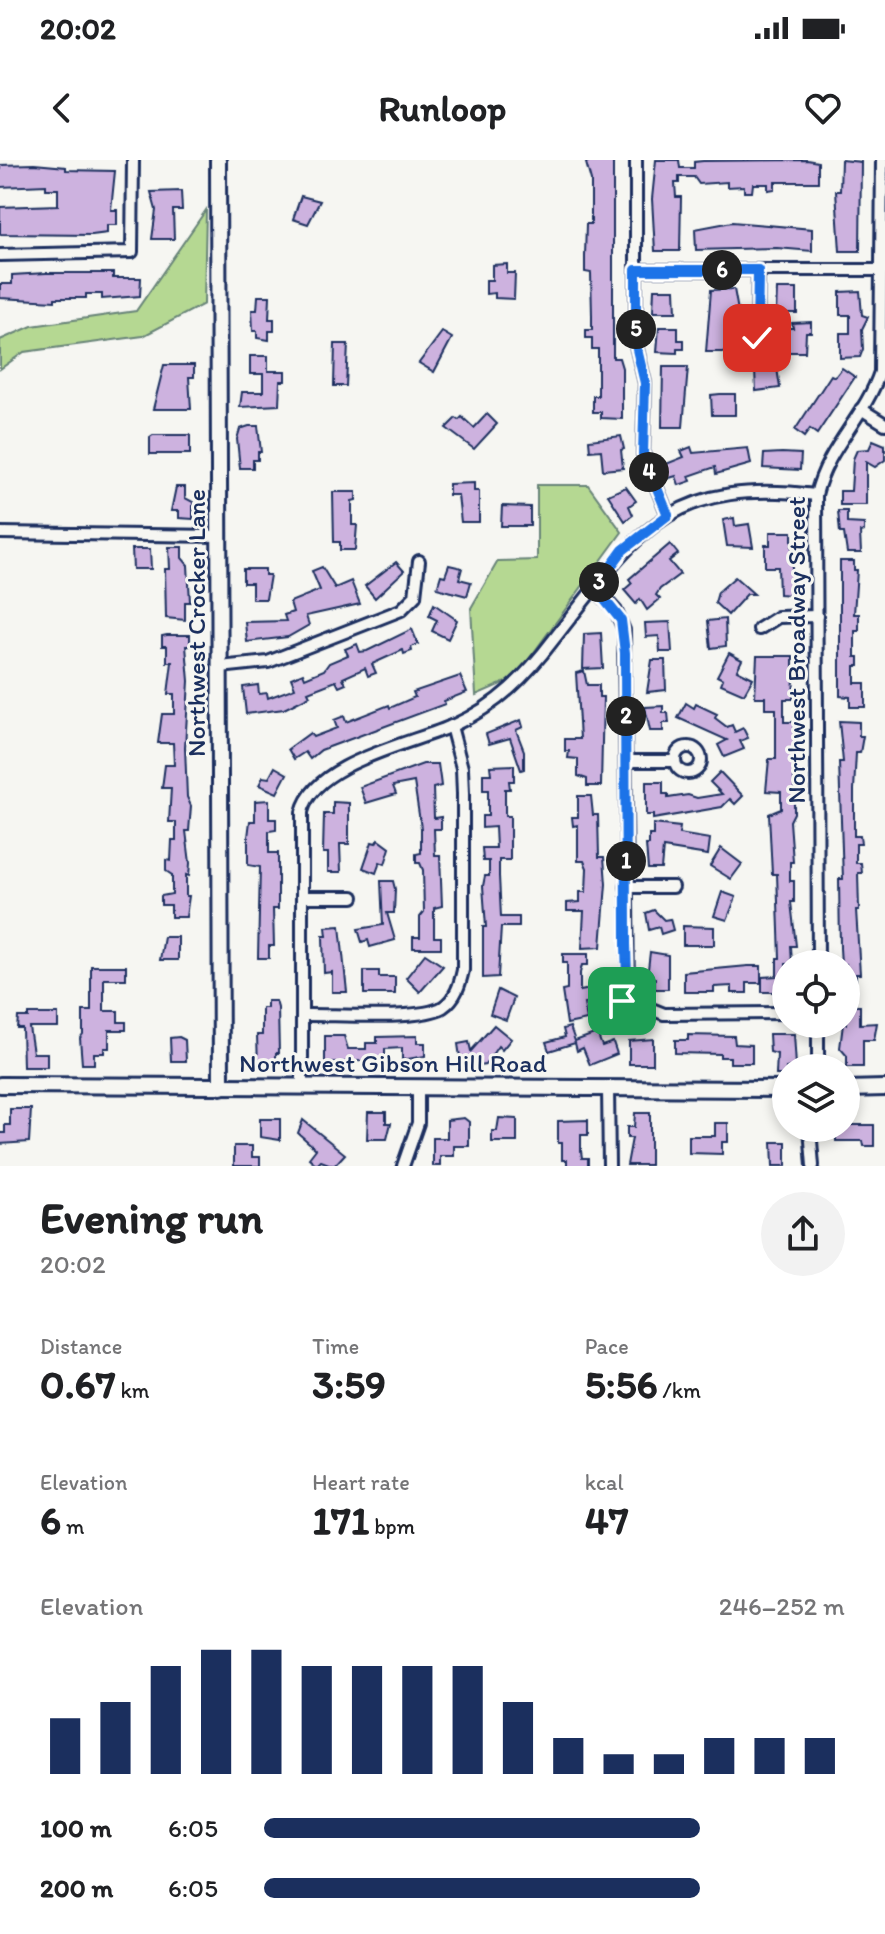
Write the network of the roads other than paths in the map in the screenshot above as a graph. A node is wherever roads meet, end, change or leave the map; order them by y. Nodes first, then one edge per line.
1 (133, 160) edge
2 (218, 160) edge
3 (636, 160) edge
4 (882, 160) edge
5 (0, 255) edge
6 (636, 270) junction
7 (758, 270) junction
8 (882, 270) junction
9 (757, 338) dead end
10 (861, 409) junction
11 (885, 424) edge
12 (816, 495) junction
13 (668, 515) junction
14 (0, 533) edge
15 (219, 536) junction
16 (419, 561) dead end
17 (595, 588) junction
18 (817, 616) junction
19 (759, 629) dead end
20 (220, 667) junction
21 (451, 726) junction
22 (626, 761) junction
23 (675, 761) dead end
24 (626, 887) junction
25 (673, 887) dead end
26 (302, 897) junction
27 (353, 897) dead end
28 (818, 950) edge
29 (631, 991) junction
30 (649, 1009) junction
31 (772, 1013) edge
32 (302, 1015) junction
33 (0, 1085) edge
34 (221, 1087) junction
35 (302, 1087) junction
36 (418, 1087) junction
37 (608, 1088) junction
38 (885, 1088) edge
39 (772, 1089) edge
40 (860, 1089) edge
41 (811, 1142) edge
42 (403, 1166) edge
43 (609, 1166) edge
44 (813, 1166) edge

1 - 5 street
2 - 15 street, Northwest Crocker Lane
3 - 6 street
4 - 8 street, Northwest Broadway Street
6 - 7 street
6 - 13 street
7 - 8 street
7 - 9 street
8 - 10 street, Northwest Broadway Street
10 - 11 street
10 - 12 street, Northwest Broadway Street
12 - 13 street
12 - 18 street, Northwest Broadway Street
13 - 17 street
14 - 15 street
15 - 20 street, Northwest Crocker Lane
16 - 20 street
17 - 21 street
17 - 22 street
18 - 19 street
18 - 28 street, Northwest Broadway Street
20 - 34 street, Northwest Crocker Lane
21 - 26 street
21 - 32 street
22 - 23 street
22 - 24 street
24 - 25 street
24 - 29 street
26 - 27 street
26 - 32 street
29 - 30 street
29 - 30 street
30 - 31 street
32 - 35 street
33 - 34 street, Northwest Gibson Hill Road
34 - 35 street, Northwest Gibson Hill Road
35 - 36 street, Northwest Gibson Hill Road
36 - 37 street, Northwest Gibson Hill Road
36 - 42 street
37 - 39 street, Northwest Gibson Hill Road
37 - 43 street
38 - 40 street
41 - 44 street

